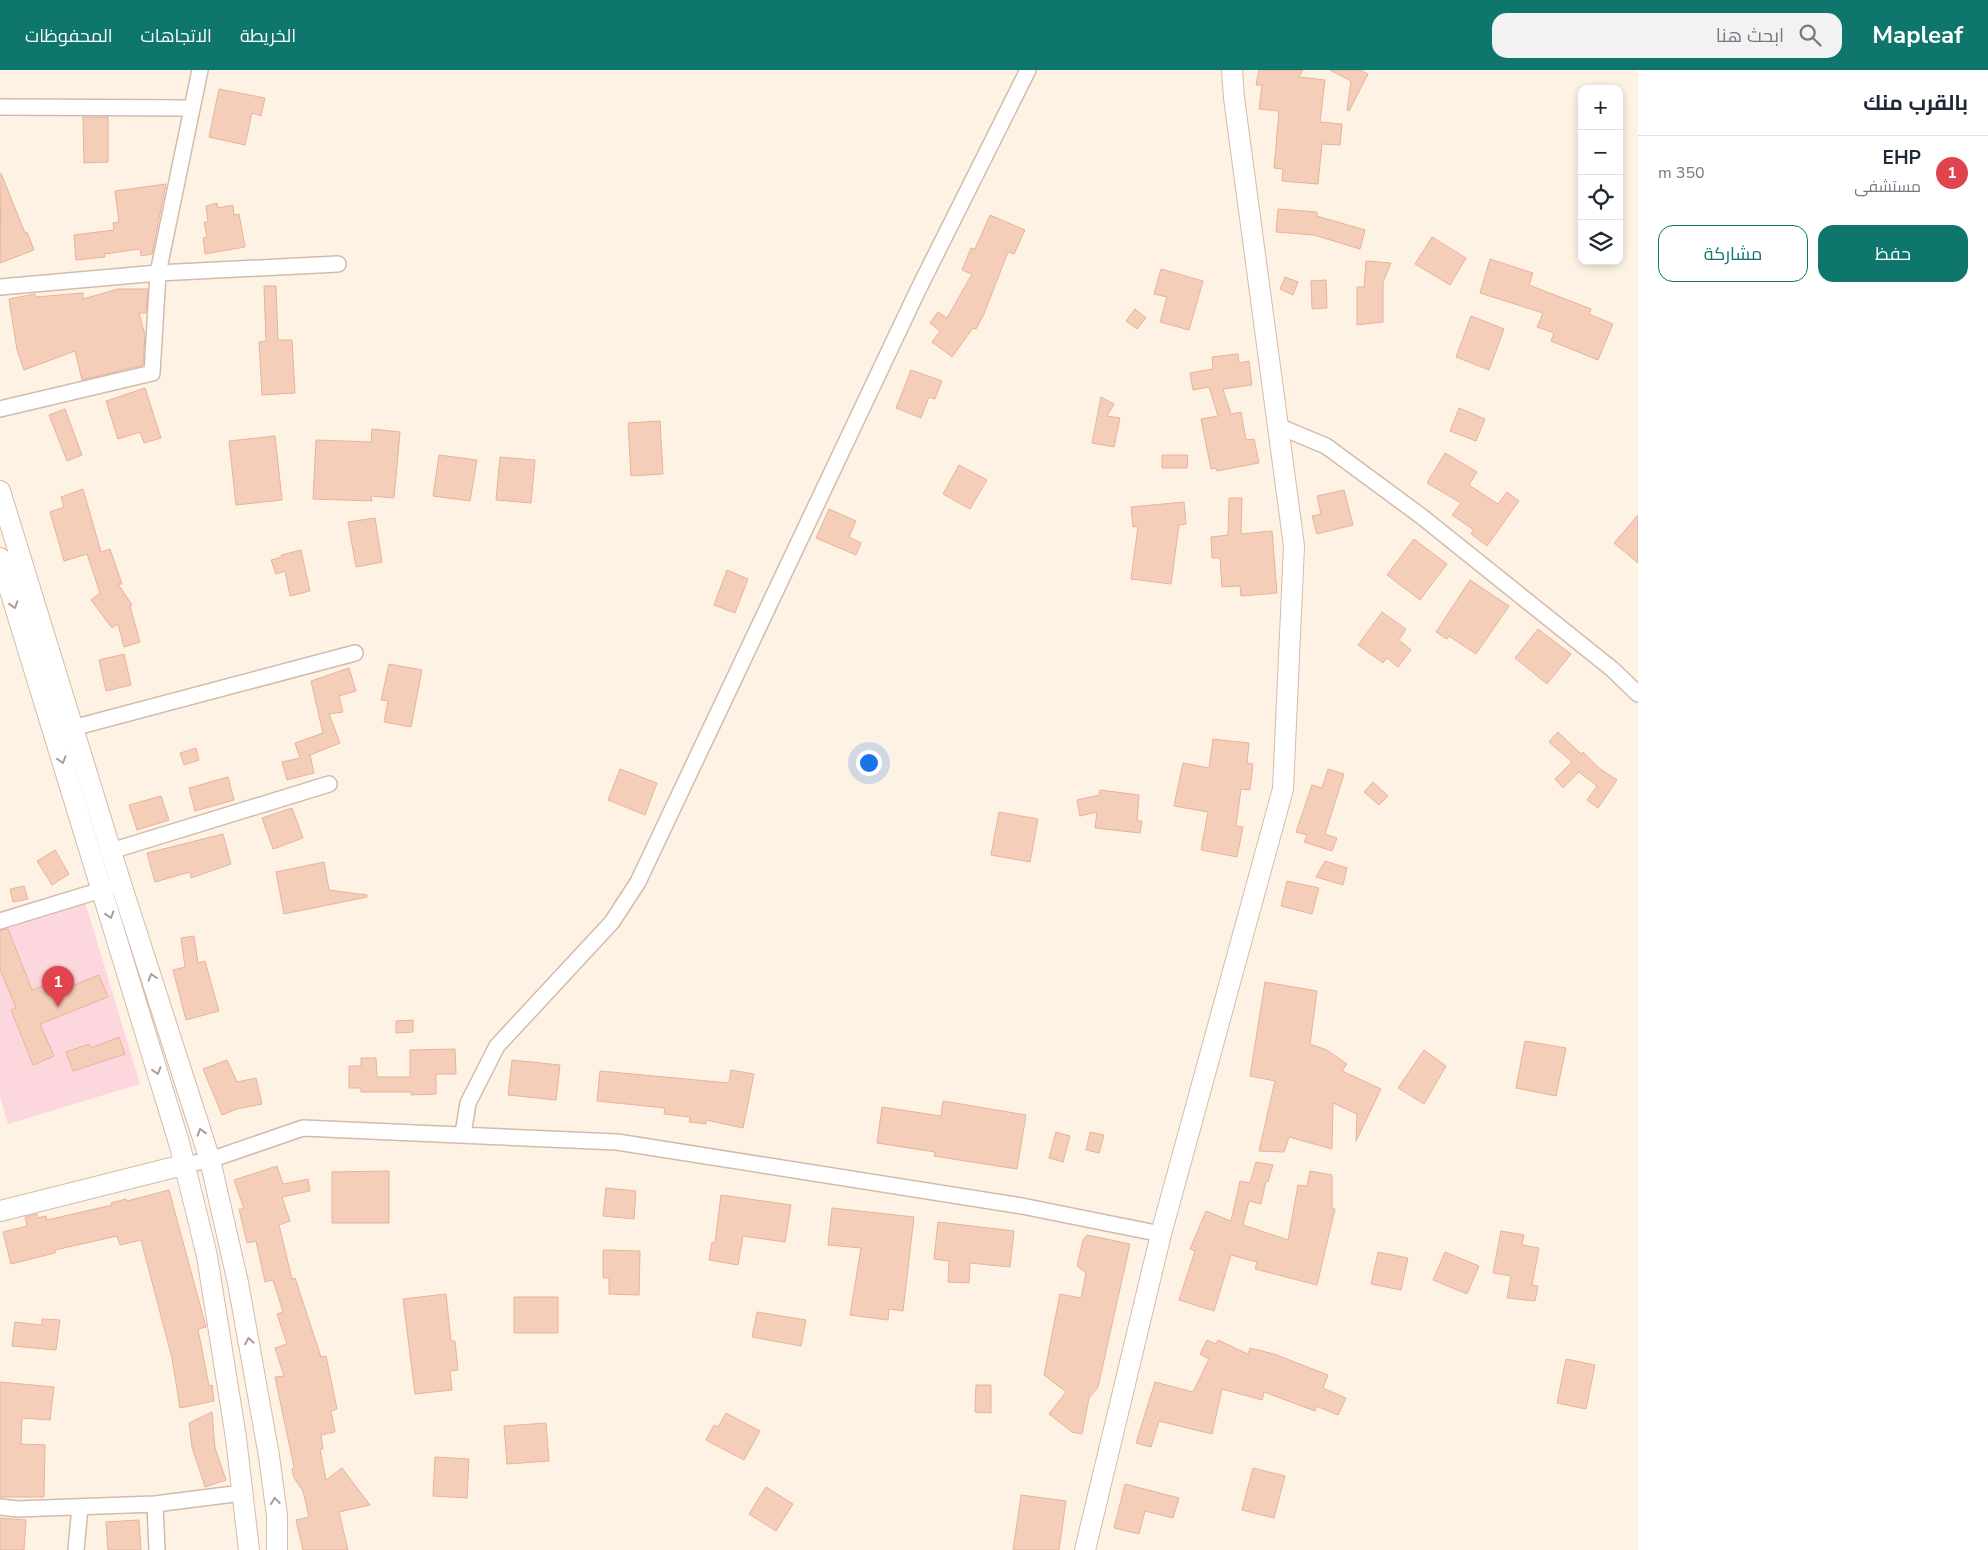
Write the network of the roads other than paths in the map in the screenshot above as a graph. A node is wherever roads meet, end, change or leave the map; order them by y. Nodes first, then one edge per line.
1 (200, 70) edge
2 (1028, 70) edge
3 (1232, 70) edge
4 (0, 107) edge
5 (192, 108) junction
6 (338, 264) dead end
7 (158, 273) junction
8 (0, 287) edge
9 (0, 409) edge
10 (1278, 426) junction
11 (0, 491) edge
12 (0, 558) edge
13 (356, 653) dead end
14 (1638, 694) edge
15 (73, 728) junction
16 (54, 733) junction
17 (330, 784) dead end
18 (111, 851) junction
19 (121, 884) junction
20 (102, 890) junction
21 (0, 920) edge
22 (463, 1134) junction
23 (210, 1160) junction
24 (183, 1165) junction
25 (0, 1211) edge
26 (1160, 1234) junction
27 (242, 1492) junction
28 (155, 1504) junction
29 (0, 1507) edge
30 (80, 1507) junction
31 (76, 1550) edge
32 (157, 1550) edge
33 (249, 1550) edge
34 (277, 1550) edge
35 (1085, 1550) edge

1 - 5 street
2 - 22 street
3 - 10 main road
4 - 5 street
5 - 7 street
6 - 7 street
7 - 8 street
7 - 9 street
10 - 14 street
10 - 26 main road
11 - 15 main road
12 -> 16 main road
13 - 15 street
15 - 16 street
15 - 18 main road
16 -> 20 main road
17 - 18 street
18 - 19 main road
19 - 20 street
23 -> 19 main road
20 - 21 street
20 -> 24 main road
22 - 23 street
22 - 26 street
23 - 24 street
34 -> 23 main road
24 - 25 main road
24 - 27 main road
26 - 35 main road
27 - 28 street
27 - 33 main road
28 - 30 street
28 - 32 street
29 - 30 street
30 - 31 street

